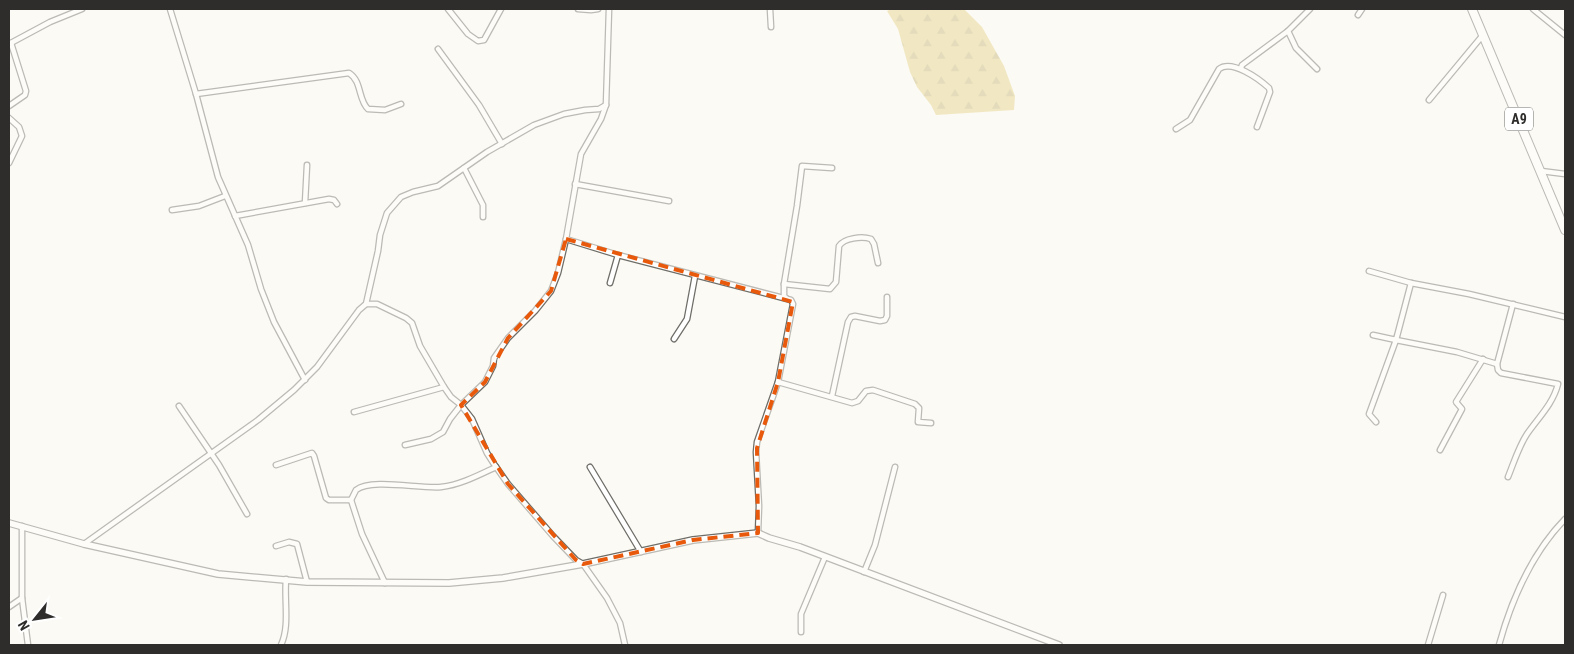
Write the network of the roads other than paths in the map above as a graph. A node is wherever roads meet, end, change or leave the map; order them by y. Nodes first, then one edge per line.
1 (82, 9) edge
2 (170, 9) edge
3 (448, 9) edge
4 (500, 9) edge
5 (578, 9) edge
6 (598, 9) edge
7 (609, 9) edge
8 (770, 9) edge
9 (1310, 9) edge
10 (1362, 9) edge
11 (1472, 9) edge
12 (1533, 9) edge
13 (1358, 15) dead end
14 (771, 27) dead end
15 (1288, 31) junction
16 (1483, 35) junction
17 (1565, 35) edge
18 (10, 44) edge
19 (438, 49) dead end
20 (1241, 68) junction
21 (1317, 70) dead end
22 (196, 94) junction
23 (1429, 100) dead end
24 (401, 104) dead end
25 (606, 105) junction
26 (9, 106) edge
27 (9, 118) edge
28 (1257, 127) dead end
29 (1176, 129) dead end
30 (502, 144) junction
31 (9, 163) edge
32 (307, 165) dead end
33 (464, 168) junction
34 (832, 168) dead end
35 (1540, 171) junction
36 (1565, 174) edge
37 (575, 184) junction
38 (226, 196) junction
39 (669, 201) dead end
40 (306, 203) junction
41 (336, 204) dead end
42 (172, 210) dead end
43 (236, 216) junction
44 (483, 217) dead end
45 (1565, 230) edge
46 (566, 239) junction
47 (618, 255) junction
48 (878, 263) dead end
49 (1370, 271) dead end
50 (694, 276) junction
51 (610, 283) dead end
52 (1411, 283) junction
53 (784, 284) junction
54 (887, 297) dead end
55 (786, 298) junction
56 (366, 304) junction
57 (1513, 304) junction
58 (1565, 318) edge
59 (1373, 335) dead end
60 (674, 339) dead end
61 (1396, 340) junction
62 (1483, 359) junction
63 (1497, 364) junction
64 (305, 380) junction
65 (778, 382) junction
66 (444, 387) junction
67 (832, 396) junction
68 (179, 406) dead end
69 (461, 406) junction
70 (354, 412) dead end
71 (1376, 422) dead end
72 (932, 424) dead end
73 (405, 445) dead end
74 (1440, 450) dead end
75 (211, 454) junction
76 (276, 465) dead end
77 (496, 467) junction
78 (590, 467) dead end
79 (895, 467) dead end
80 (1508, 476) dead end
81 (351, 500) junction
82 (247, 514) dead end
83 (1565, 519) edge
84 (9, 523) edge
85 (22, 526) junction
86 (758, 533) junction
87 (84, 544) junction
88 (276, 546) dead end
89 (641, 552) junction
90 (825, 557) junction
91 (583, 564) junction
92 (864, 572) junction
93 (286, 579) junction
94 (307, 582) junction
95 (385, 583) junction
96 (1443, 596) dead end
97 (22, 598) junction
98 (9, 607) edge
99 (802, 632) dead end
100 (28, 645) edge
101 (281, 645) edge
102 (625, 645) edge
103 (1059, 645) edge
104 (1428, 645) edge
105 (1499, 645) edge

1 - 18 street
2 - 22 street
3 - 4 street
5 - 6 street
7 - 25 street
8 - 14 street
9 - 15 street
10 - 13 street
11 - 16 main road, A9
12 - 17 street
15 - 20 street
15 - 21 street
16 - 23 street
16 - 35 main road, A9
18 - 26 street
19 - 30 street
20 - 28 street
20 - 29 street
22 - 24 street
22 - 38 street
25 - 30 street
25 - 37 street
27 - 31 street
30 - 33 street
32 - 40 street
33 - 44 street
33 - 56 street
34 - 53 street
35 - 36 street
35 - 45 main road, A9
37 - 39 street
37 - 46 street
38 - 42 street
38 - 43 street
40 - 41 street
40 - 43 street
43 - 64 street
46 - 47 street
46 - 69 street
47 - 50 street
47 - 51 street
48 - 53 street
49 - 52 street
50 - 55 street
50 - 60 street
52 - 57 street
52 - 61 street
53 - 55 street
54 - 67 street
55 - 65 street
56 - 64 street
56 - 66 street
57 - 58 street
57 - 63 street
59 - 61 street
61 - 62 street
61 - 71 street
62 - 63 street
62 - 74 street
63 - 80 street
64 - 75 street
65 - 67 street
65 - 86 street
66 - 69 street
66 - 70 street
67 - 72 street
68 - 75 street
69 - 73 street
69 - 77 street
75 - 82 street
75 - 87 street
76 - 81 street
77 - 81 street
77 - 91 street
78 - 89 street
79 - 92 street
81 - 95 street
83 - 105 street
84 - 85 street
85 - 87 street
85 - 97 street
86 - 89 street
86 - 90 street
87 - 93 street
88 - 94 street
89 - 91 street
90 - 92 street
90 - 99 street
91 - 95 street
91 - 102 street
92 - 103 street
93 - 94 street
93 - 101 street
94 - 95 street
96 - 104 street
97 - 98 street
97 - 100 street

